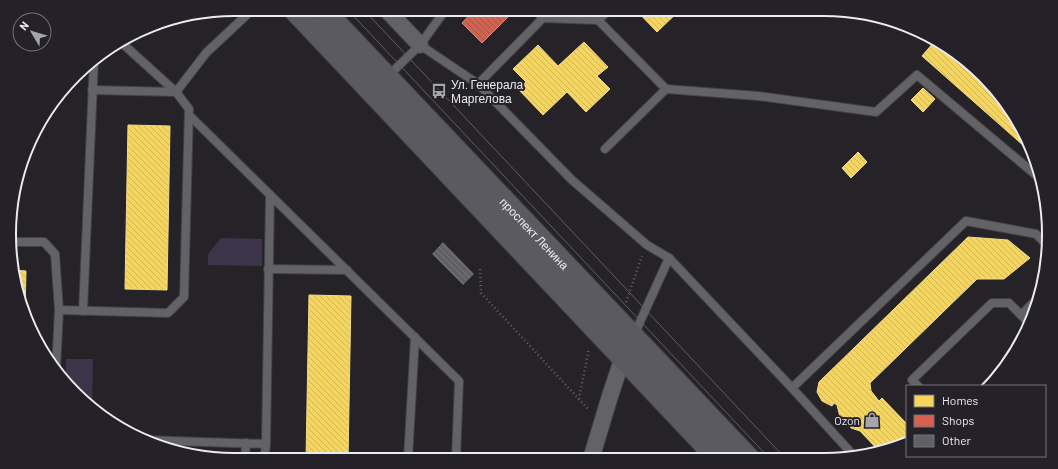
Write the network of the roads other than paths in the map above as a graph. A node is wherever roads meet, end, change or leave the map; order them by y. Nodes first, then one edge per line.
1 (246, 16) edge
2 (302, 16) edge
3 (327, 16) edge
4 (393, 16) edge
5 (441, 16) edge
6 (602, 16) edge
7 (543, 18) joint
8 (598, 20) junction
9 (124, 45) edge
10 (420, 45) junction
11 (94, 67) edge
12 (478, 84) junction
13 (379, 85) junction
14 (666, 89) junction
15 (92, 90) junction
16 (176, 92) junction
17 (189, 115) junction
18 (605, 149) dead end
19 (1033, 173) edge
20 (270, 195) junction
21 (1042, 240) edge
22 (16, 242) edge
23 (669, 258) junction
24 (268, 270) junction
25 (347, 270) junction
26 (1029, 307) edge
27 (59, 310) junction
28 (84, 311) junction
29 (1021, 315) junction
30 (1025, 319) edge
31 (633, 337) junction
32 (415, 338) junction
33 (623, 357) junction
34 (56, 361) edge
35 (917, 385) edge
36 (792, 388) junction
37 (163, 441) edge
38 (246, 443) junction
39 (266, 444) junction
40 (849, 451) edge
41 (245, 453) edge
42 (265, 453) edge
43 (408, 453) edge
44 (456, 453) edge
45 (593, 453) edge
46 (713, 453) edge
47 (743, 453) edge

1 - 16 lane
2 - 13 main road, проспект Ленина
3 - 13 main road, проспект Ленина
4 - 10 street
5 - 10 lane
6 - 8 lane
7 - 8 lane
7 - 12 lane
8 - 14 lane
9 - 16 lane
10 - 12 lane
10 - 13 lane
11 - 15 lane
12 - 23 lane
13 - 31 main road, проспект Ленина
13 - 33 main road, проспект Ленина
14 - 18 lane
14 - 19 lane
15 - 16 lane
15 - 28 lane
16 - 17 lane
17 - 20 lane
17 - 28 lane
20 - 24 lane
20 - 25 lane
21 - 36 lane
22 - 27 lane
23 - 31 lane
23 - 36 lane
24 - 25 lane
24 - 39 lane
25 - 32 lane
26 - 29 lane
27 - 28 lane
27 - 34 lane
29 - 30 lane
29 - 35 lane
31 - 33 main road
31 - 47 main road, проспект Ленина
32 - 43 lane
32 - 44 lane
33 - 45 street
33 - 46 main road, проспект Ленина
36 - 40 lane
37 - 38 lane
38 - 39 lane
38 - 41 lane
39 - 42 lane

